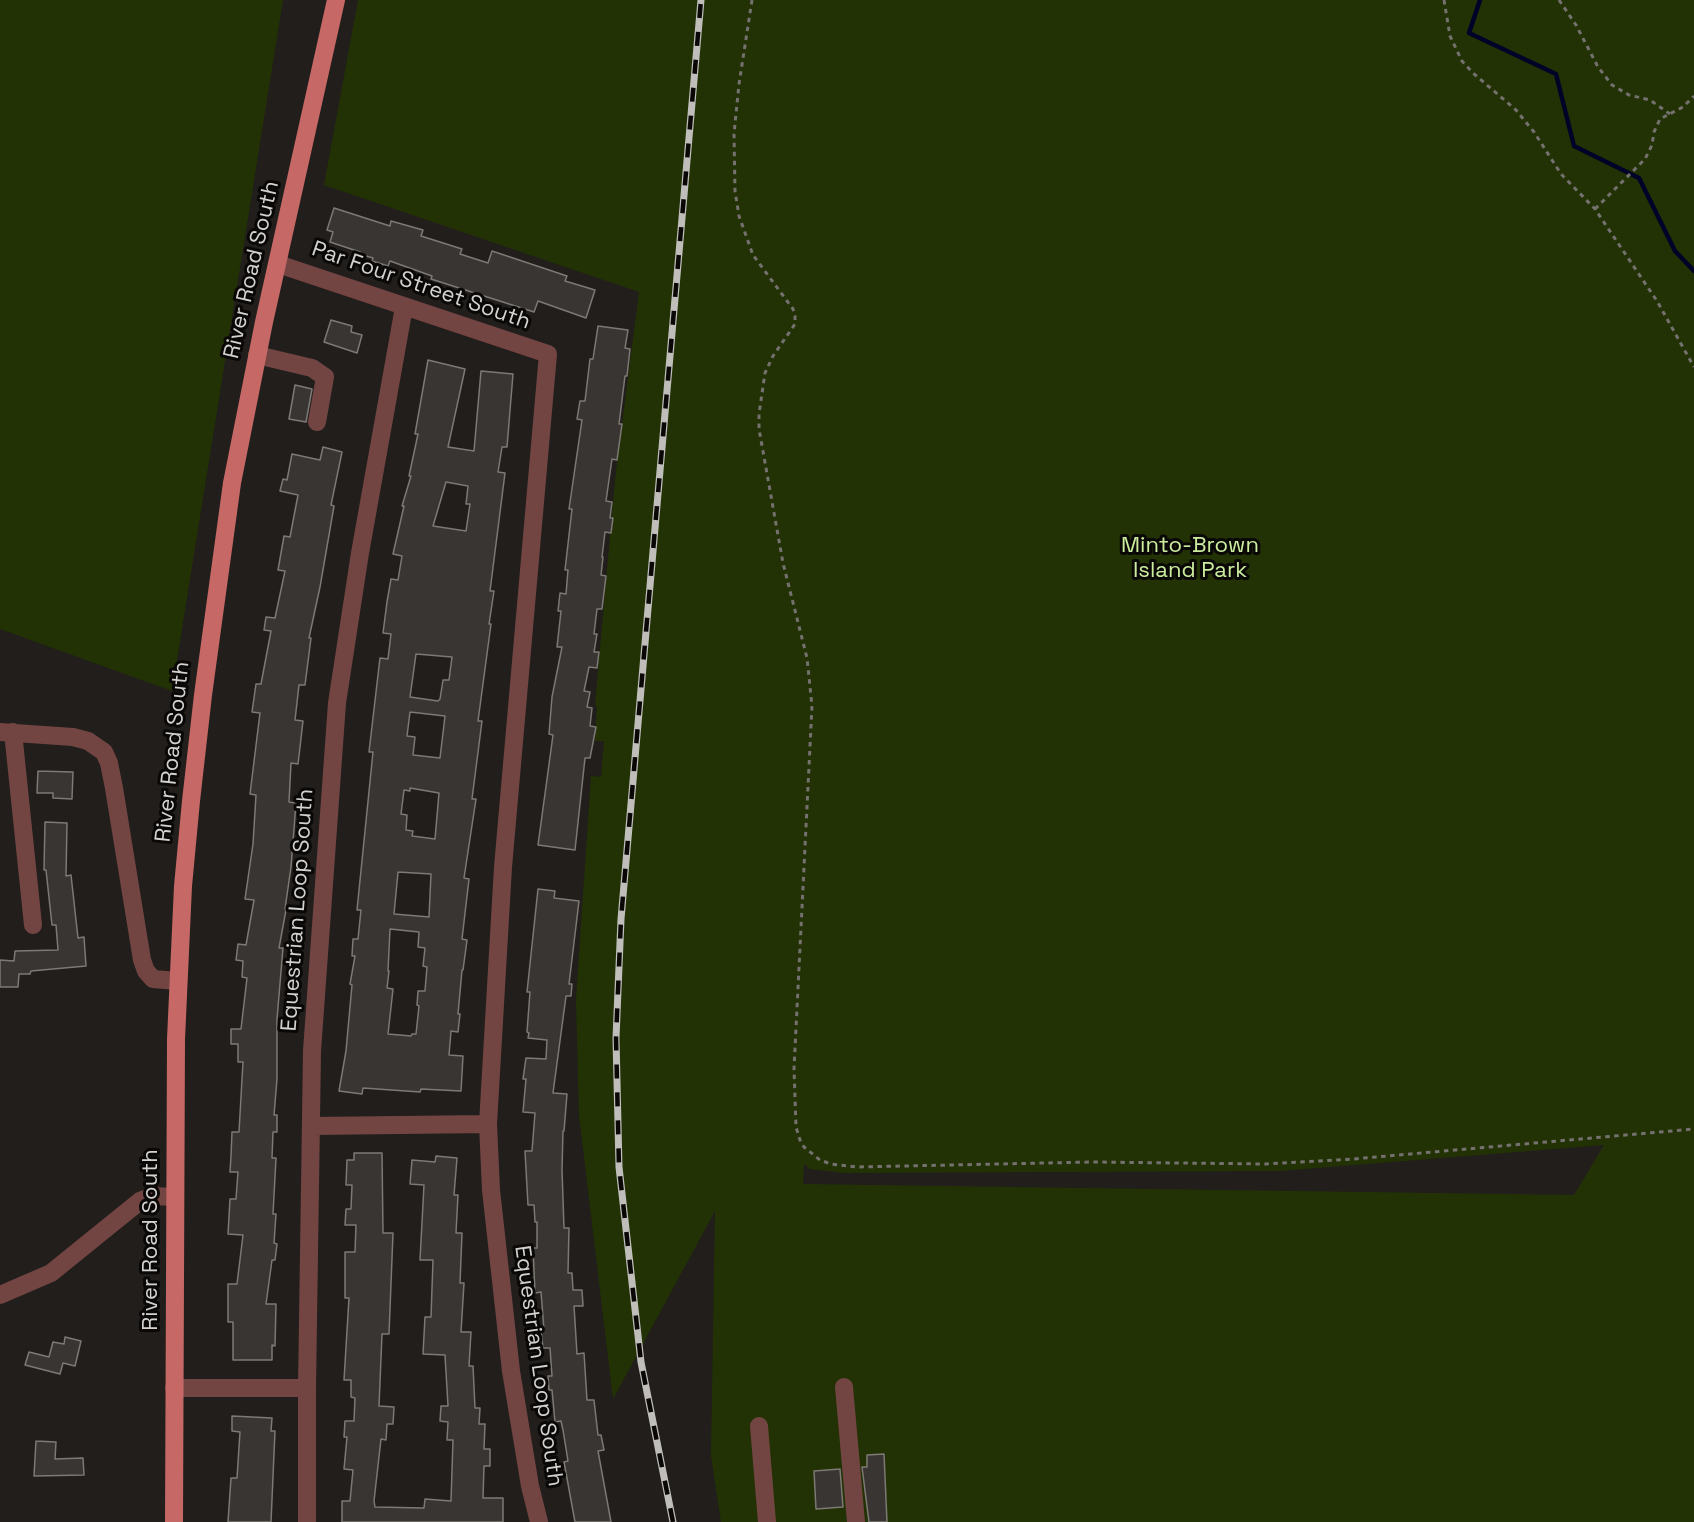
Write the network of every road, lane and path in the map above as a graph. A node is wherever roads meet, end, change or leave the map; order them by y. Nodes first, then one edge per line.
1 (336, 0) edge
2 (752, 0) edge
3 (1444, 0) edge
4 (1559, 0) edge
5 (1694, 96) edge
6 (1670, 114) junction
7 (1595, 209) junction
8 (278, 264) junction
9 (404, 307) junction
10 (548, 354) joint
11 (257, 355) junction
12 (1694, 368) edge
13 (317, 422) dead end
14 (6, 732) edge
15 (33, 925) dead end
16 (178, 981) junction
17 (488, 1124) junction
18 (311, 1126) junction
19 (1694, 1129) edge
20 (175, 1197) junction
21 (0, 1295) edge
22 (844, 1387) dead end
23 (174, 1388) junction
24 (307, 1388) junction
25 (759, 1426) dead end
26 (174, 1522) edge
27 (307, 1522) edge
28 (539, 1522) edge
29 (767, 1522) edge
30 (856, 1522) edge

1 - 8 main road, River Road South
2 - 19 path
3 - 7 path
4 - 6 path
5 - 6 path
6 - 7 path
7 - 12 path
8 - 9 street, Par Four Street South
8 - 11 main road, River Road South
9 - 10 street, Par Four Street South
9 - 18 street, Equestrian Loop South
10 - 17 street, Equestrian Loop South
11 - 13 street
11 - 16 main road, River Road South
14 - 15 street
14 - 16 street
16 - 20 main road, River Road South
17 - 18 street
17 - 28 street, Equestrian Loop South
18 - 24 street, Equestrian Loop South
20 - 21 street
20 - 23 main road, River Road South
22 - 30 street
23 - 24 street
23 - 26 main road, River Road South
24 - 27 street, Equestrian Loop South
25 - 29 street

